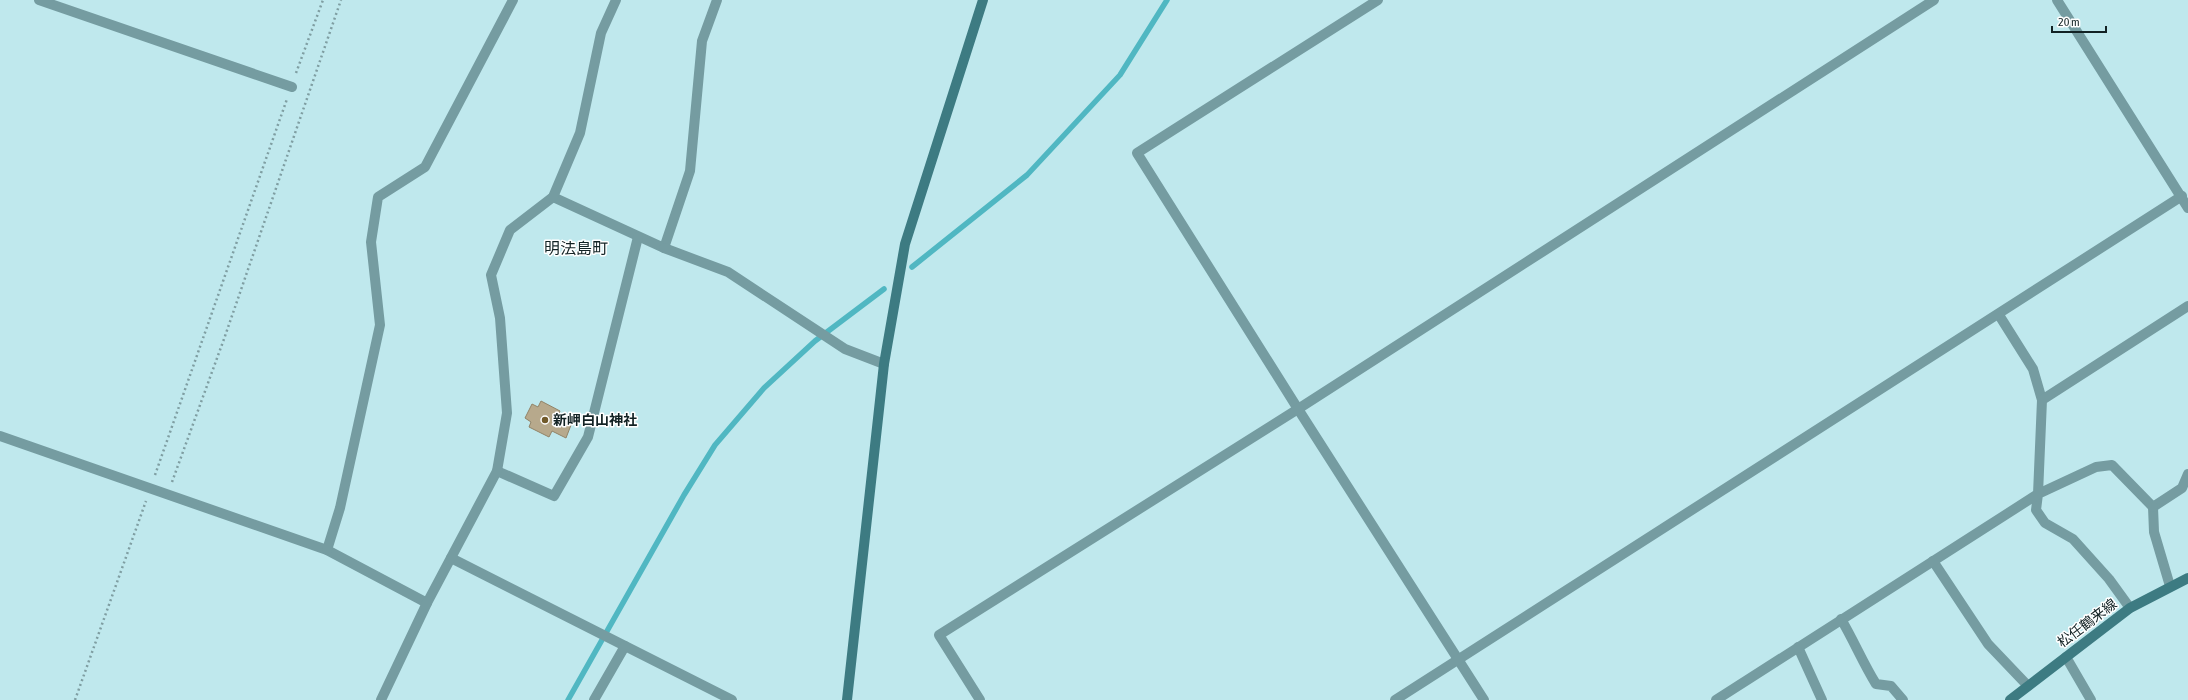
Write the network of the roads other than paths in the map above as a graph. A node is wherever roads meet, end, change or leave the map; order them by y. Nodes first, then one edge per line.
1 (39, 0) edge
2 (513, 0) edge
3 (616, 0) edge
4 (717, 0) edge
5 (983, 0) edge
6 (1378, 0) edge
7 (1934, 0) edge
8 (2057, 0) edge
9 (292, 87) road end
10 (2182, 196) junction
11 (553, 197) junction
12 (2188, 208) edge
13 (638, 237) junction
14 (664, 248) junction
15 (2188, 306) edge
16 (2000, 315) junction
17 (884, 364) junction
18 (2042, 400) junction
19 (1298, 409) junction
20 (0, 436) edge
21 (497, 471) junction
22 (2188, 474) edge
23 (2038, 494) junction
24 (2153, 506) junction
25 (327, 550) junction
26 (451, 558) junction
27 (1933, 561) junction
28 (2188, 578) edge
29 (2170, 586) junction
30 (427, 603) junction
31 (2130, 608) junction
32 (1842, 619) junction
33 (625, 646) junction
34 (1798, 647) junction
35 (2066, 657) junction
36 (1458, 660) junction
37 (2028, 686) junction
38 (380, 700) edge
39 (594, 700) edge
40 (732, 700) edge
41 (847, 700) edge
42 (980, 700) edge
43 (1395, 700) edge
44 (1484, 700) edge
45 (1716, 700) edge
46 (1822, 700) edge
47 (1903, 700) edge
48 (2010, 700) edge
49 (2091, 700) edge

1 - 9 street
2 - 25 street
3 - 11 street
4 - 14 street
5 - 17 street
6 - 19 street
7 - 19 street
8 - 10 street
10 - 12 street
10 - 16 street
11 - 13 street
11 - 21 street
13 - 14 street
13 - 21 street
14 - 17 street
15 - 18 street
16 - 18 street
16 - 36 street
17 - 41 street
18 - 23 street
19 - 36 street
19 - 42 street
20 - 25 street
21 - 26 street
22 - 24 street
23 - 24 street
23 - 27 street
23 - 31 street
24 - 29 street
25 - 30 street
26 - 30 street
26 - 33 street
27 - 32 street
27 - 37 street
28 - 29 street, 松任鶴来線
29 - 31 street, 松任鶴来線
30 - 38 street
31 - 35 street, 松任鶴来線
32 - 34 street
32 - 47 street
33 - 39 street
33 - 40 street
34 - 45 street
34 - 46 street
35 - 37 street, 松任鶴来線
35 - 49 street
36 - 43 street
36 - 44 street
37 - 48 street, 松任鶴来線

